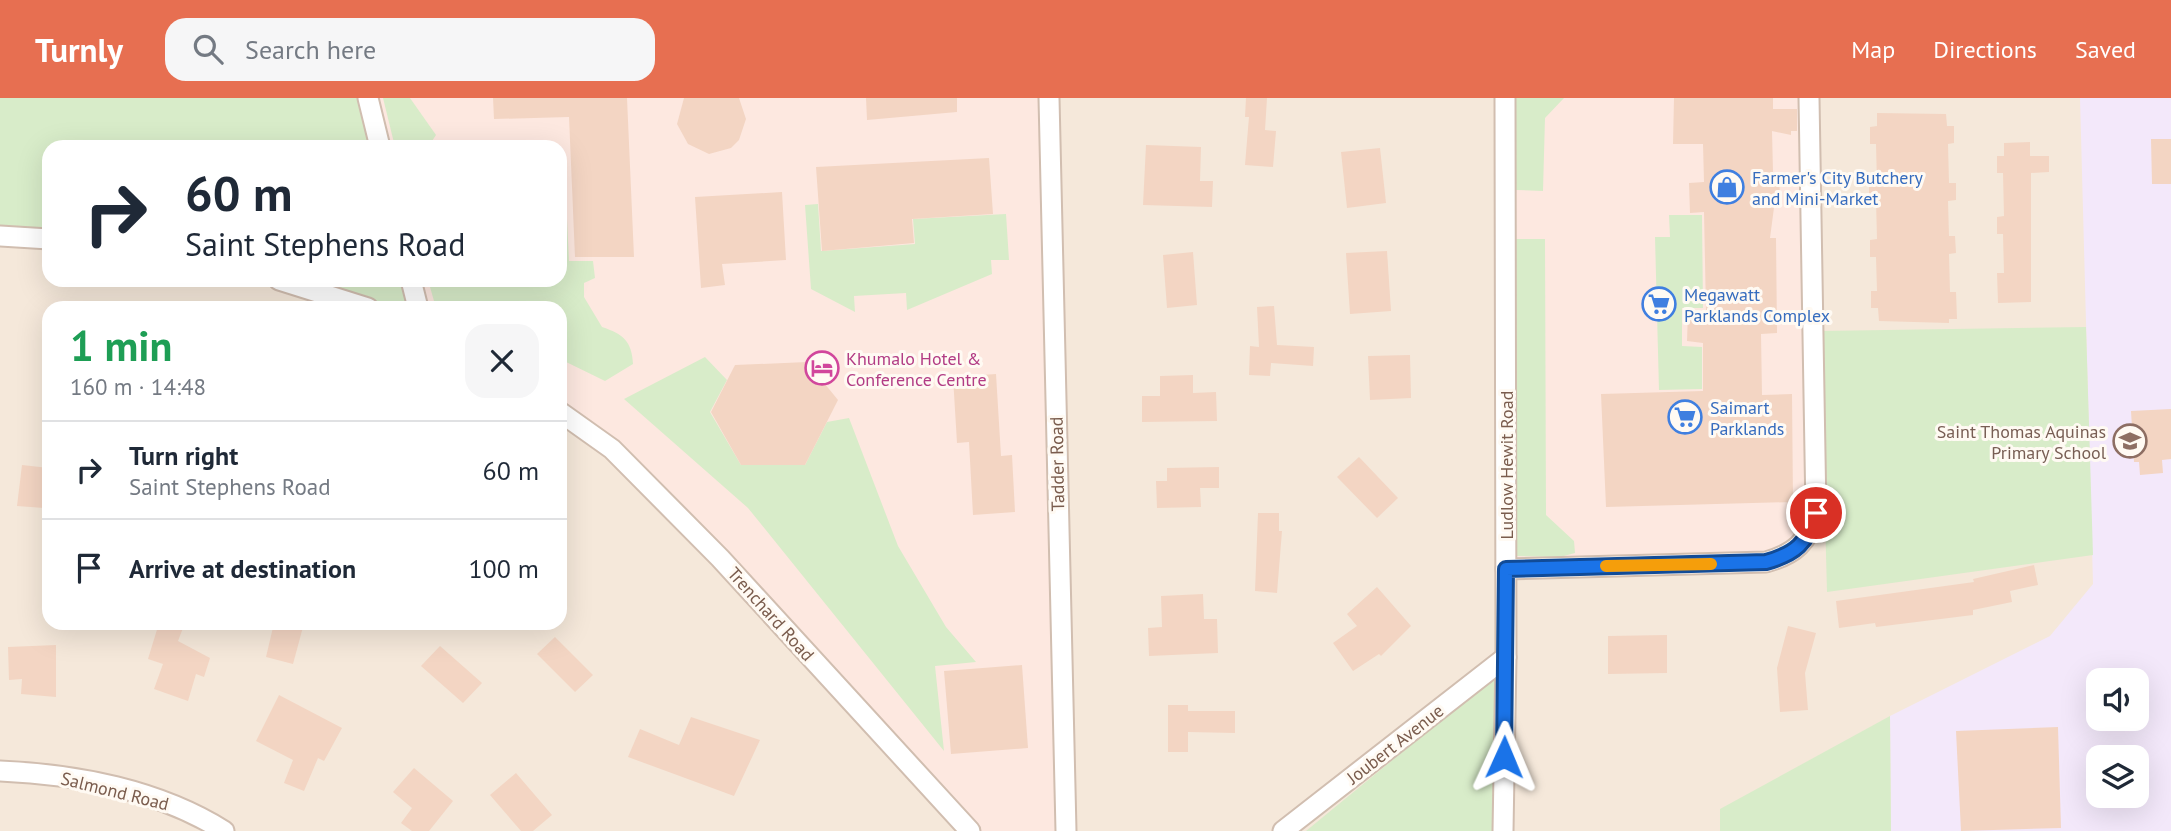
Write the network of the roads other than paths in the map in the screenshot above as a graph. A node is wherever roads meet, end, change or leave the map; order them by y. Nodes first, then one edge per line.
1 (368, 98) edge
2 (1049, 98) edge
3 (1506, 98) edge
4 (1809, 98) edge
5 (378, 140) edge
6 (0, 236) edge
7 (42, 239) edge
8 (301, 287) edge
9 (346, 301) edge
10 (567, 417) edge
11 (1506, 569) junction
12 (1506, 657) junction
13 (0, 771) edge
14 (224, 831) edge
15 (970, 831) edge
16 (1066, 831) edge
17 (1283, 831) edge
18 (1503, 831) edge

1 - 5 street
2 - 16 street, Tadder Road
3 - 11 street, Ludlow Hewit Road
4 - 11 street
6 - 7 street
8 - 9 street
10 - 15 street, Trenchard Road
11 - 12 street, Ludlow Hewit Road
12 - 17 street, Joubert Avenue
12 - 18 street, Ludlow Hewit Road
13 - 14 street, Salmond Road

